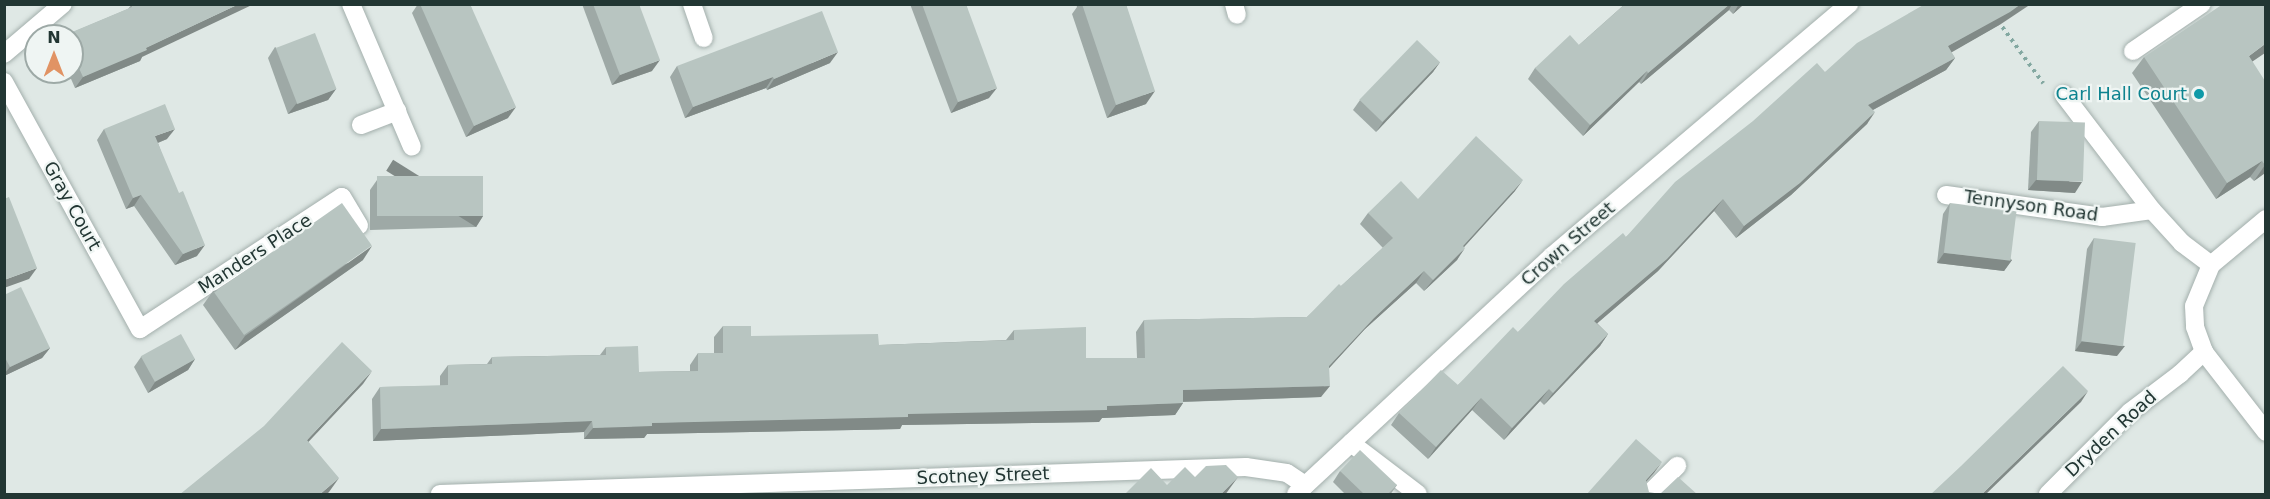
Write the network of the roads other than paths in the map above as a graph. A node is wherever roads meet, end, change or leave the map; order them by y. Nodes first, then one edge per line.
1 (63, 4) edge
2 (351, 4) edge
3 (692, 4) edge
4 (1849, 4) edge
5 (2202, 4) edge
6 (704, 38) dead end
7 (2133, 51) dead end
8 (4, 54) edge
9 (4, 82) edge
10 (2064, 96) road end
11 (397, 111) junction
12 (361, 125) dead end
13 (412, 147) dead end
14 (1946, 195) dead end
15 (2152, 210) junction
16 (2265, 219) edge
17 (359, 225) edge
18 (2211, 265) junction
19 (140, 329) joint
20 (2204, 352) junction
21 (2265, 432) edge
22 (1351, 443) junction
23 (1677, 466) dead end
24 (1300, 490) edge
25 (441, 495) edge
26 (1418, 495) edge
27 (1648, 495) edge
28 (2048, 495) edge

1 - 8 street
2 - 11 street
3 - 6 street
4 - 22 street, Crown Street
5 - 7 street
9 - 19 street, Gray Court
10 - 15 street
11 - 12 street
11 - 13 street
14 - 15 street, Tennyson Road
15 - 18 street
16 - 18 street
17 - 19 street, Manders Place
18 - 20 street
20 - 21 street
20 - 28 street, Dryden Road
22 - 24 street, Crown Street
22 - 26 street
23 - 27 street
24 - 25 street, Scotney Street

